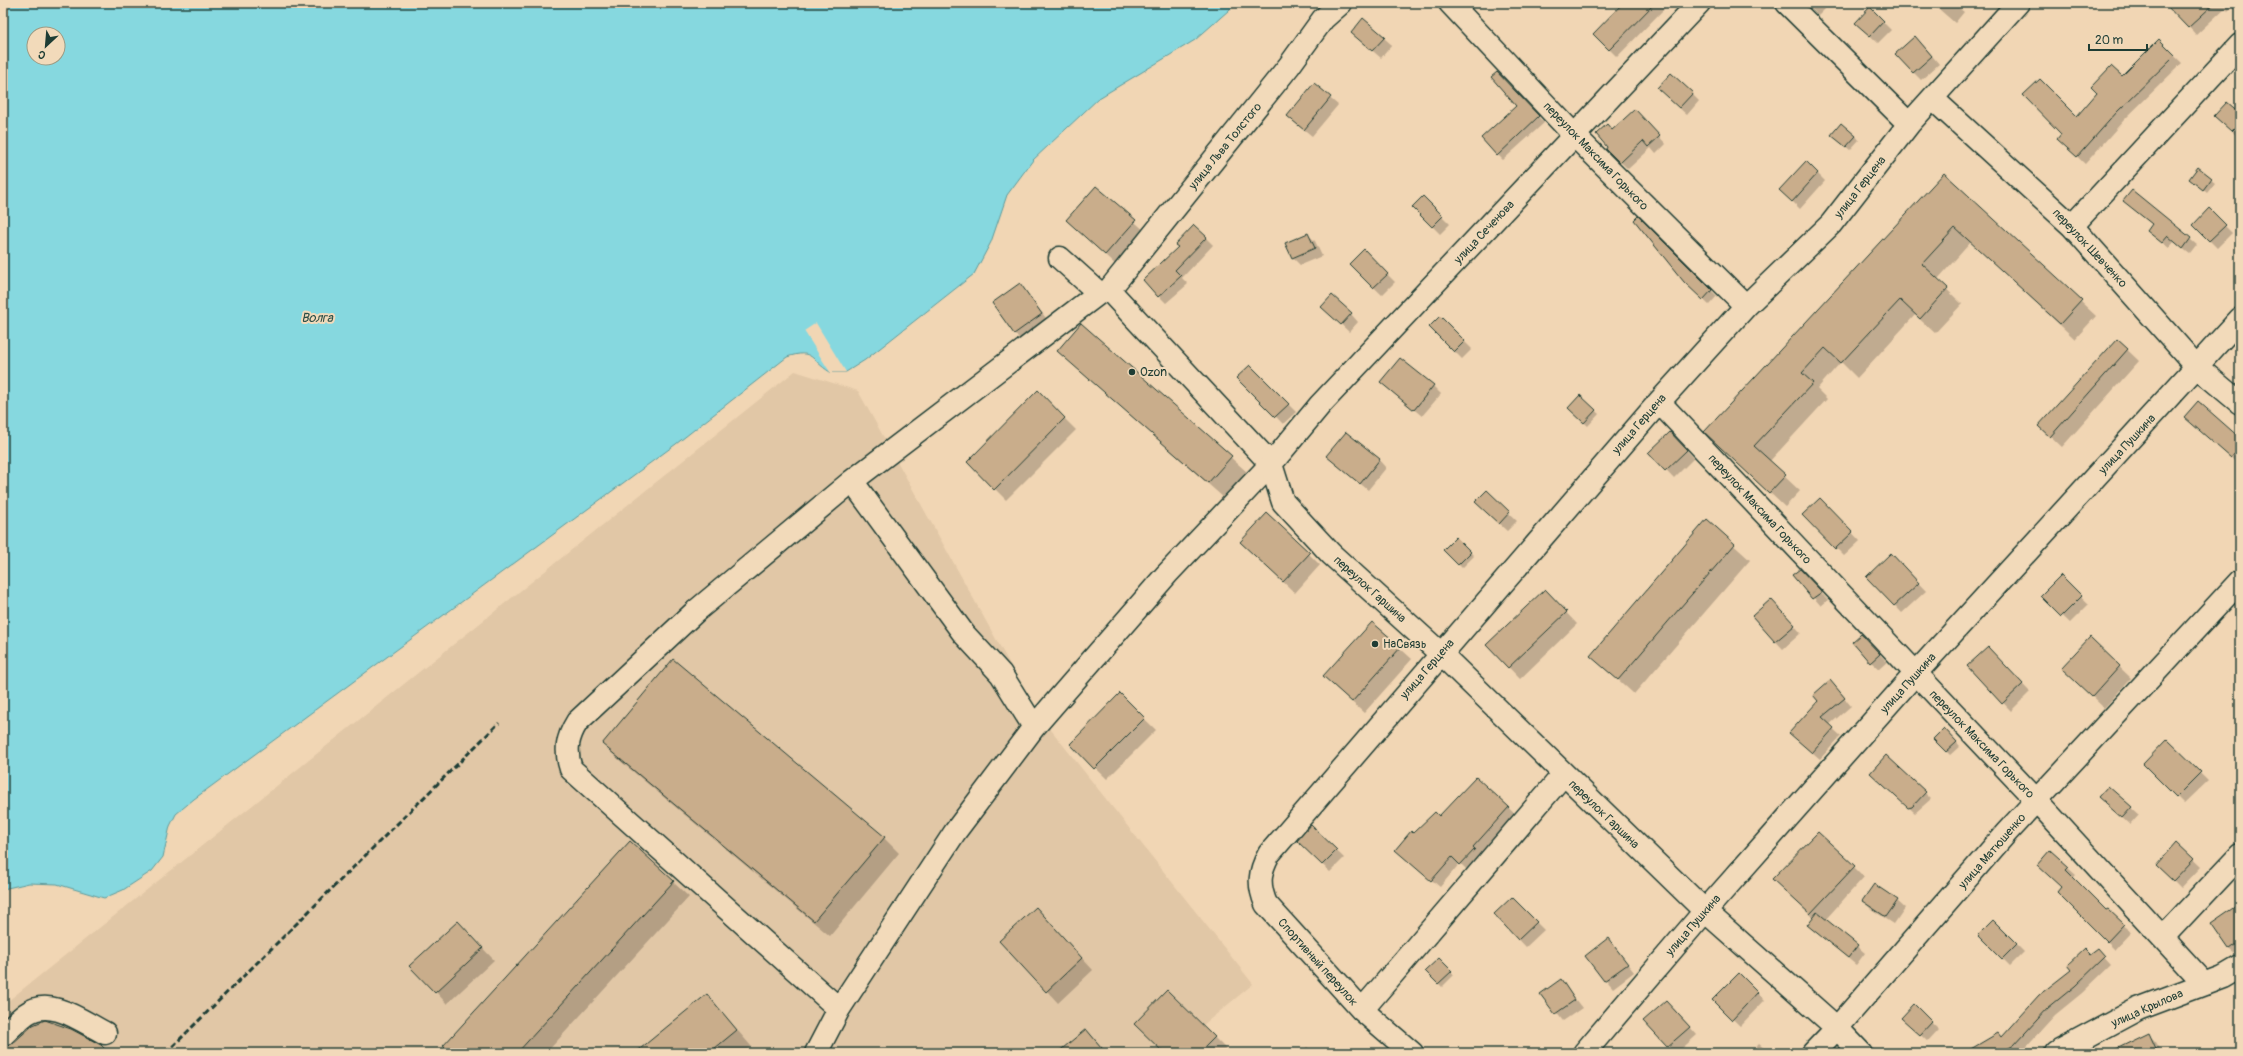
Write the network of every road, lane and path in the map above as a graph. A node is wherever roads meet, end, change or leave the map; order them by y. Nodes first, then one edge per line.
1 (1341, 3) edge
2 (1450, 3) edge
3 (1699, 3) edge
4 (1787, 3) edge
5 (2018, 3) edge
6 (2240, 45) edge
7 (1933, 99) junction
8 (1909, 124) junction
9 (1575, 136) junction
10 (2072, 226) junction
11 (1060, 258) dead end
12 (1104, 291) junction
13 (1746, 306) junction
14 (2240, 320) edge
15 (2197, 367) junction
16 (1659, 402) junction
17 (2240, 403) edge
18 (1272, 464) junction
19 (852, 481) junction
20 (2240, 582) edge
21 (1440, 653) junction
22 (1916, 674) junction
23 (1034, 727) junction
24 (1564, 775) junction
25 (2036, 800) junction
26 (1269, 854) joint
27 (2240, 855) edge
28 (1705, 911) junction
29 (2163, 937) junction
30 (2240, 968) edge
31 (2205, 984) junction
32 (839, 1009) junction
33 (1362, 1010) junction
34 (1837, 1028) junction
35 (105, 1033) dead end
36 (3, 1035) edge
37 (816, 1053) edge
38 (1412, 1053) edge
39 (1584, 1053) edge
40 (1813, 1053) edge
41 (1861, 1053) edge
42 (2056, 1053) edge

1 - 12 street, улица Льва Толстого
2 - 9 street, переулок Максима Горького
3 - 9 street, улица Сеченова
4 - 8 street
5 - 7 street, улица Герцена
6 - 10 street
7 - 8 street, улица Герцена
7 - 10 street, переулок Шевченко
8 - 13 street, улица Герцена
9 - 13 street, переулок Максима Горького
9 - 18 street, улица Сеченова
10 - 15 street, переулок Шевченко
11 - 12 street, переулок Гаршина
12 - 18 street, переулок Гаршина
12 - 19 street, улица Льва Толстого
13 - 16 street, улица Герцена
14 - 15 street, улица Пушкина
15 - 17 street, переулок Шевченко
15 - 22 street, улица Пушкина
16 - 21 street, улица Герцена
16 - 22 street, переулок Максима Горького
18 - 21 street, переулок Гаршина
18 - 23 street, улица Сеченова
19 - 23 street
19 - 32 street, улица Льва Толстого
20 - 25 street, улица Матюшенко
21 - 24 street, переулок Гаршина
21 - 26 street, улица Герцена
22 - 25 street, переулок Максима Горького
22 - 28 street, улица Пушкина
23 - 32 street, улица Сеченова
24 - 28 street, переулок Гаршина
24 - 33 street
25 - 29 street, переулок Максима Горького
25 - 34 street, улица Матюшенко
26 - 33 street, Спортивный переулок
27 - 29 street
28 - 34 street, переулок Гаршина
28 - 39 street, улица Пушкина
29 - 31 street, переулок Максима Горького
30 - 31 street, улица Крылова
31 - 42 street, улица Крылова
32 - 37 street, улица Сеченова
33 - 38 street, Спортивный переулок
34 - 40 street, улица Матюшенко
34 - 41 street, переулок Гаршина
35 - 36 street

